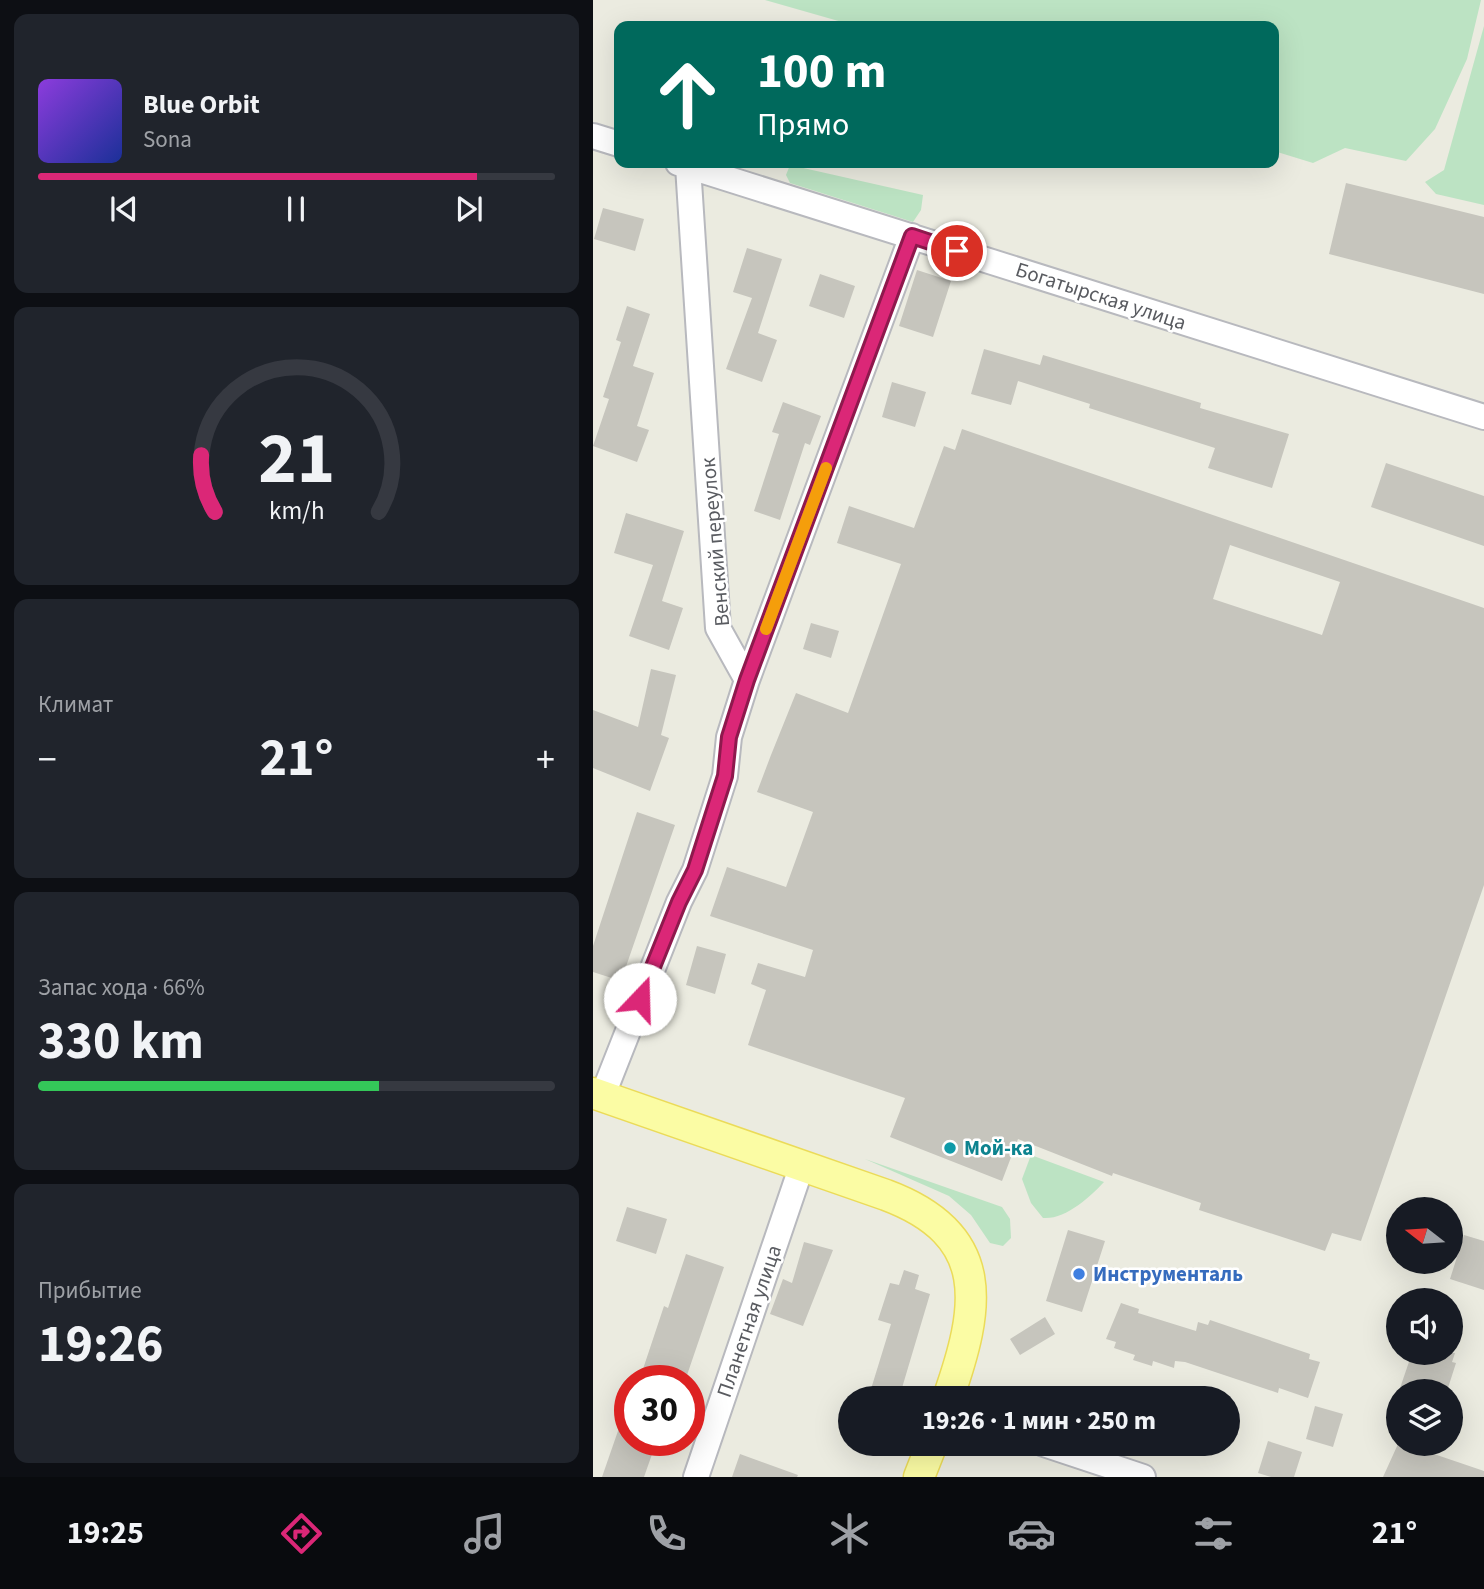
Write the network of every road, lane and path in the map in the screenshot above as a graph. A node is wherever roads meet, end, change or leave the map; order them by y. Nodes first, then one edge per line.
1 (593, 136) edge
2 (614, 142) edge
3 (683, 168) edge
4 (696, 168) edge
5 (912, 236) junction
6 (1484, 417) edge
7 (747, 680) junction
8 (598, 1095) edge
9 (802, 1165) junction
10 (952, 1386) edge
11 (927, 1456) edge
12 (1081, 1456) edge
13 (696, 1477) edge
14 (919, 1477) edge
15 (1143, 1477) edge

1 - 2 street
3 - 7 street, Венский переулок
4 - 5 street, Богатырская улица
5 - 6 street, Богатырская улица
5 - 7 street
7 - 8 street
8 - 9 main road
9 - 10 main road
9 - 13 street, Планетная улица
11 - 14 main road
12 - 15 street

